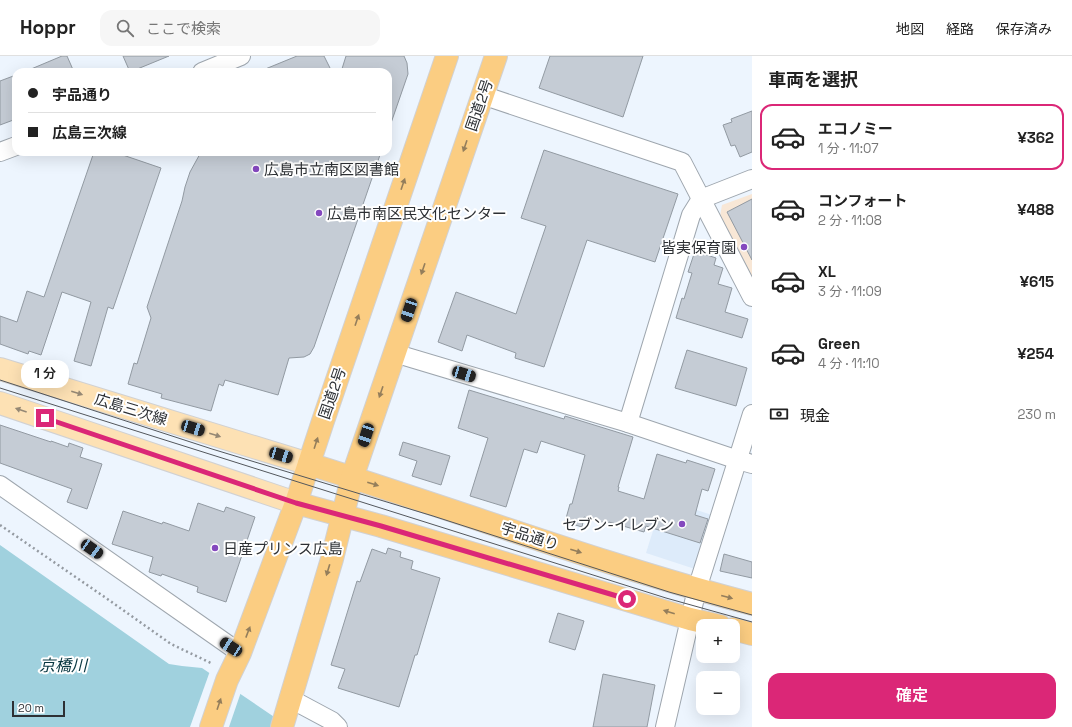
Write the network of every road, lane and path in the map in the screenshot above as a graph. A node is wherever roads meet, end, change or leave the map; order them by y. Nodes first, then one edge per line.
1 (241, 56) edge
2 (447, 56) edge
3 (496, 56) edge
4 (212, 68) edge
5 (482, 95) junction
6 (12, 148) edge
7 (0, 152) edge
8 (752, 179) edge
9 (701, 199) junction
10 (752, 297) edge
11 (394, 353) junction
12 (0, 369) edge
13 (0, 403) edge
14 (752, 414) edge
15 (628, 424) junction
16 (745, 462) edge
17 (309, 464) junction
18 (352, 478) junction
19 (0, 485) edge
20 (296, 503) junction
21 (343, 516) junction
22 (0, 525) edge
23 (697, 589) junction
24 (752, 604) edge
25 (690, 618) junction
26 (696, 620) edge
27 (740, 631) edge
28 (752, 634) edge
29 (240, 653) junction
30 (221, 672) junction
31 (290, 698) junction
32 (283, 723) edge
33 (211, 727) edge
34 (338, 727) edge
35 (665, 727) edge

1 - 4 street
17 -> 2 highway, 国道2号
3 - 5 highway, 国道2号
5 - 9 street
5 -> 11 highway, 国道2号
6 - 7 street
8 - 9 street
9 - 10 street
9 - 15 street
11 - 15 street
11 -> 18 highway, 国道2号
12 -> 17 main road, 広島三次線
20 -> 13 main road
14 - 16 street
15 - 16 street
16 - 23 street
17 - 18 highway, 宇品通り
17 - 20 highway, 国道2号
18 - 21 highway, 国道2号
18 -> 23 highway, 宇品通り
19 - 29 street
20 - 21 highway
29 -> 20 highway, 国道2号
25 -> 21 highway
21 -> 31 highway, 国道2号
22 - 30 path
23 -> 24 highway, 宇品通り
23 - 25 street
25 - 26 highway
25 - 35 street
27 - 28 highway
29 - 30 highway, 国道2号
33 -> 30 highway, 国道2号
31 - 32 highway, 国道2号
31 - 34 street

